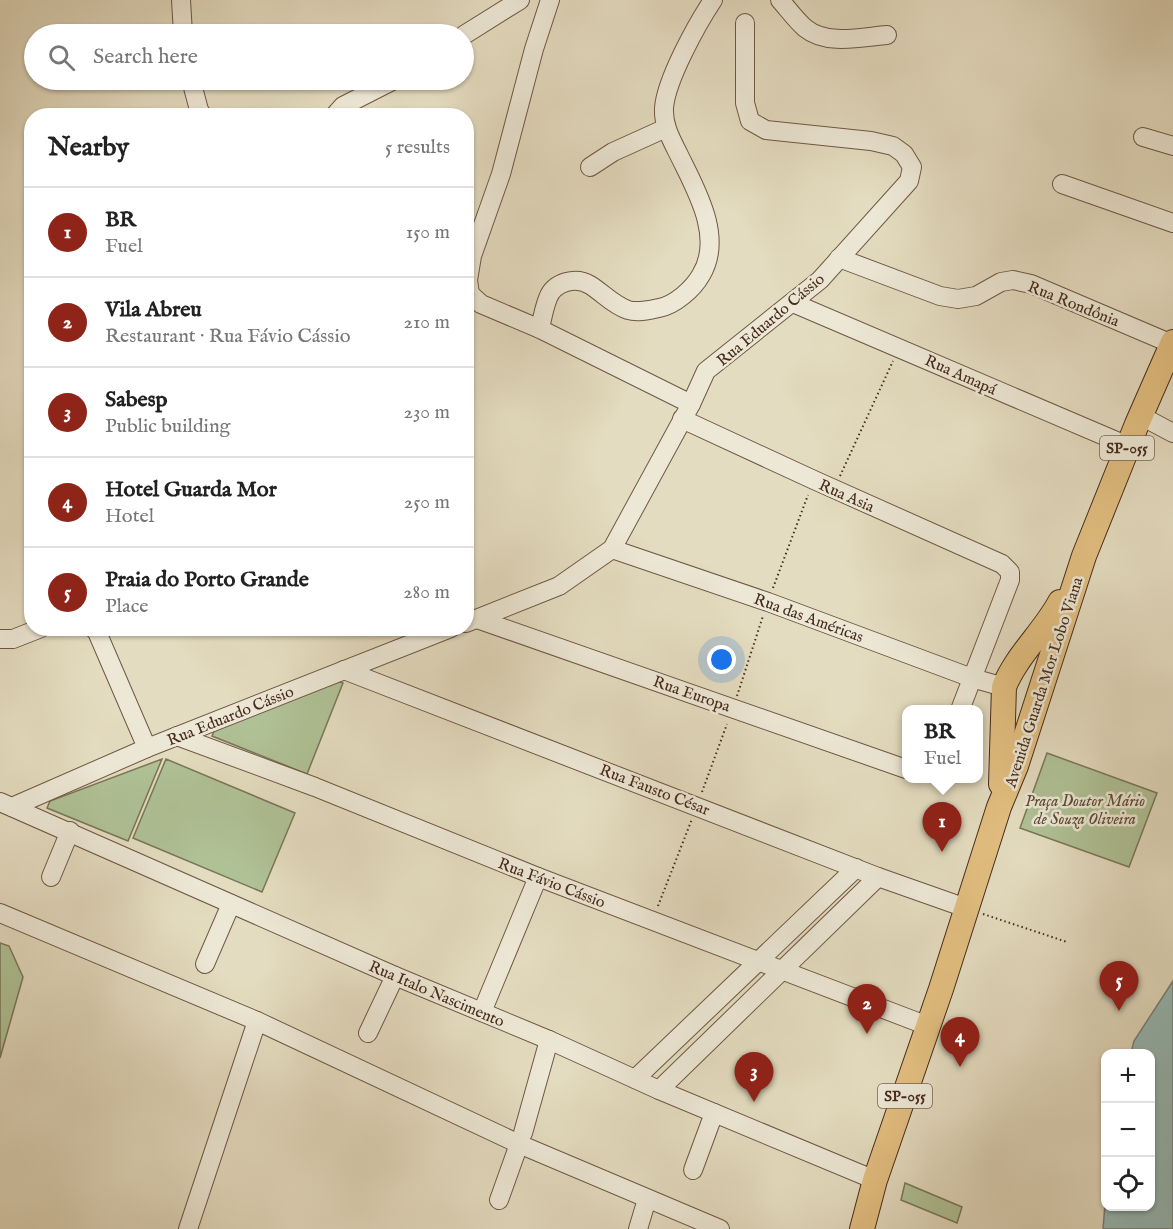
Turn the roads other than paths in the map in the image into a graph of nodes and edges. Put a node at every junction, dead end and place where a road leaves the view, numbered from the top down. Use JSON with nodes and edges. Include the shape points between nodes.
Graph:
{"nodes":[{"id":1,"x":181,"y":0,"type":"edge"},
{"id":2,"x":520,"y":0,"type":"edge"},
{"id":3,"x":550,"y":0,"type":"edge"},
{"id":4,"x":713,"y":0,"type":"edge"},
{"id":5,"x":780,"y":0,"type":"edge"},
{"id":6,"x":745,"y":23,"type":"dead end"},
{"id":7,"x":182,"y":24,"type":"edge"},
{"id":8,"x":474,"y":29,"type":"edge"},
{"id":9,"x":887,"y":35,"type":"dead end"},
{"id":10,"x":194,"y":90,"type":"edge"},
{"id":11,"x":374,"y":90,"type":"edge"},
{"id":12,"x":198,"y":108,"type":"edge"},
{"id":13,"x":341,"y":108,"type":"edge"},
{"id":14,"x":666,"y":128,"type":"junction"},
{"id":15,"x":1143,"y":137,"type":"dead end"},
{"id":16,"x":1173,"y":146,"type":"edge"},
{"id":17,"x":590,"y":167,"type":"dead end"},
{"id":18,"x":1062,"y":184,"type":"dead end"},
{"id":19,"x":1173,"y":223,"type":"edge"},
{"id":20,"x":474,"y":250,"type":"edge"},
{"id":21,"x":839,"y":258,"type":"junction"},
{"id":22,"x":474,"y":298,"type":"edge"},
{"id":23,"x":793,"y":303,"type":"junction"},
{"id":24,"x":540,"y":329,"type":"junction"},
{"id":25,"x":1173,"y":343,"type":"edge"},
{"id":26,"x":686,"y":412,"type":"junction"},
{"id":27,"x":1141,"y":416,"type":"junction"},
{"id":28,"x":1173,"y":433,"type":"edge"},
{"id":29,"x":1128,"y":446,"type":"junction"},
{"id":30,"x":612,"y":549,"type":"junction"},
{"id":31,"x":1084,"y":556,"type":"junction"},
{"id":32,"x":474,"y":620,"type":"edge"},
{"id":33,"x":474,"y":622,"type":"edge"},
{"id":34,"x":24,"y":635,"type":"edge"},
{"id":35,"x":99,"y":636,"type":"edge"},
{"id":36,"x":431,"y":636,"type":"edge"},
{"id":37,"x":0,"y":639,"type":"edge"},
{"id":38,"x":344,"y":670,"type":"junction"},
{"id":39,"x":972,"y":678,"type":"junction"},
{"id":40,"x":1006,"y":687,"type":"junction"},
{"id":41,"x":1038,"y":696,"type":"junction"},
{"id":42,"x":962,"y":705,"type":"edge"},
{"id":43,"x":177,"y":736,"type":"junction"},
{"id":44,"x":147,"y":748,"type":"junction"},
{"id":45,"x":902,"y":768,"type":"edge"},
{"id":46,"x":6,"y":804,"type":"edge"},
{"id":47,"x":999,"y":807,"type":"junction"},
{"id":48,"x":70,"y":831,"type":"junction"},
{"id":49,"x":856,"y":868,"type":"junction"},
{"id":50,"x":538,"y":877,"type":"junction"},
{"id":51,"x":879,"y":877,"type":"junction"},
{"id":52,"x":51,"y":878,"type":"dead end"},
{"id":53,"x":231,"y":904,"type":"junction"},
{"id":54,"x":966,"y":908,"type":"junction"},
{"id":55,"x":0,"y":913,"type":"edge"},
{"id":56,"x":760,"y":962,"type":"junction"},
{"id":57,"x":205,"y":964,"type":"dead end"},
{"id":58,"x":782,"y":970,"type":"junction"},
{"id":59,"x":395,"y":976,"type":"junction"},
{"id":60,"x":482,"y":1012,"type":"junction"},
{"id":61,"x":257,"y":1021,"type":"junction"},
{"id":62,"x":928,"y":1026,"type":"junction"},
{"id":63,"x":368,"y":1033,"type":"dead end"},
{"id":64,"x":549,"y":1040,"type":"junction"},
{"id":65,"x":635,"y":1079,"type":"junction"},
{"id":66,"x":658,"y":1090,"type":"junction"},
{"id":67,"x":714,"y":1113,"type":"junction"},
{"id":68,"x":521,"y":1138,"type":"junction"},
{"id":69,"x":693,"y":1170,"type":"dead end"},
{"id":70,"x":875,"y":1180,"type":"junction"},
{"id":71,"x":647,"y":1199,"type":"junction"},
{"id":72,"x":499,"y":1200,"type":"dead end"},
{"id":73,"x":188,"y":1229,"type":"edge"},
{"id":74,"x":638,"y":1229,"type":"edge"},
{"id":75,"x":720,"y":1229,"type":"edge"},
{"id":76,"x":862,"y":1229,"type":"edge"}],
"edges":[{"from":1,"to":7,"type":"street"},
{"from":2,"to":8,"type":"street"},
{"from":3,"to":20,"type":"street","name":"Rua Asia","via":[[501,174]]},
{"from":4,"to":14,"type":"street","via":[[668,90],[664,108]]},
{"from":5,"to":9,"type":"street","via":[[804,28],[815,34],[840,39]]},
{"from":6,"to":21,"type":"street","name":"Rua Eduardo Cássio","via":[[746,103],[750,121],[766,130],[893,146],[912,167],[909,181]]},
{"from":10,"to":12,"type":"street"},
{"from":11,"to":13,"type":"street"},
{"from":14,"to":17,"type":"street"},
{"from":14,"to":24,"type":"street","via":[[704,211],[711,237],[701,275],[668,306],[643,312],[628,310],[604,298],[590,285],[570,280],[549,296]]},
{"from":15,"to":16,"type":"street"},
{"from":18,"to":19,"type":"street"},
{"from":21,"to":23,"type":"street","name":"Rua Eduardo Cássio"},
{"from":21,"to":25,"type":"street","name":"Rua Rondônia","via":[[940,296],[958,299],[976,296],[1001,282],[1031,284]]},
{"from":22,"to":24,"type":"street","name":"Rua Asia"},
{"from":23,"to":26,"type":"street","name":"Rua Eduardo Cássio","via":[[706,371]]},
{"from":23,"to":29,"type":"street","name":"Rua Amapá"},
{"from":24,"to":26,"type":"street","name":"Rua Asia"},
{"from":25,"to":27,"type":"main road","name":"Avenida Guarda Mor Lobo Viana","number":"SP-055"},
{"from":26,"to":30,"type":"street","name":"Rua Eduardo Cássio"},
{"from":26,"to":39,"type":"street","name":"Rua Asia","via":[[834,489],[1002,564],[1010,572],[1010,580]]},
{"from":27,"to":28,"type":"street"},
{"from":27,"to":29,"type":"main road","name":"Avenida Guarda Mor Lobo Viana","number":"SP-055"},
{"from":29,"to":31,"type":"main road","name":"Avenida Guarda Mor Lobo Viana","number":"SP-055"},
{"from":30,"to":32,"type":"street","name":"Rua Eduardo Cássio","via":[[559,586]]},
{"from":30,"to":39,"type":"street","name":"Rua das Américas"},
{"from":31,"to":40,"type":"main road","name":"Avenida Guarda Mor Lobo Viana","number":"SP-055","via":[[1050,621]]},
{"from":31,"to":41,"type":"main road","name":"Avenida Guarda Mor Lobo Viana","number":"SP-055"},
{"from":33,"to":45,"type":"street","name":"Rua Europa"},
{"from":34,"to":37,"type":"street"},
{"from":35,"to":44,"type":"street"},
{"from":36,"to":38,"type":"street","name":"Rua Eduardo Cássio"},
{"from":38,"to":43,"type":"street","name":"Rua Eduardo Cássio"},
{"from":38,"to":49,"type":"street","name":"Rua Fausto César"},
{"from":39,"to":40,"type":"street","name":"Rua das Américas"},
{"from":39,"to":42,"type":"street"},
{"from":40,"to":41,"type":"main road","via":[[1027,676]]},
{"from":40,"to":47,"type":"main road","name":"Avenida Guarda Mor Lobo Viana","number":"SP-055"},
{"from":41,"to":47,"type":"main road","name":"Avenida Guarda Mor Lobo Viana","number":"SP-055"},
{"from":43,"to":44,"type":"street","name":"Rua Eduardo Cássio"},
{"from":43,"to":50,"type":"street","name":"Rua Fávio Cássio"},
{"from":44,"to":46,"type":"street","name":"Rua Eduardo Cássio"},
{"from":46,"to":48,"type":"street","name":"Rua Italo Nascimento"},
{"from":47,"to":54,"type":"main road","name":"Avenida Guarda Mor Lobo Viana","number":"SP-055"},
{"from":48,"to":52,"type":"street"},
{"from":48,"to":53,"type":"street","name":"Rua Italo Nascimento"},
{"from":49,"to":51,"type":"street","name":"Rua Fausto César"},
{"from":49,"to":56,"type":"street"},
{"from":50,"to":56,"type":"street","name":"Rua Fávio Cássio"},
{"from":50,"to":60,"type":"street"},
{"from":51,"to":54,"type":"street","name":"Rua Fausto César"},
{"from":51,"to":58,"type":"street"},
{"from":53,"to":57,"type":"street"},
{"from":53,"to":59,"type":"street","name":"Rua Italo Nascimento"},
{"from":54,"to":62,"type":"main road","name":"Avenida Guarda Mor Lobo Viana","number":"SP-055"},
{"from":55,"to":61,"type":"street"},
{"from":56,"to":58,"type":"street","name":"Rua Fávio Cássio"},
{"from":56,"to":65,"type":"street"},
{"from":58,"to":62,"type":"street","name":"Rua Fávio Cássio"},
{"from":58,"to":66,"type":"street"},
{"from":59,"to":60,"type":"street","name":"Rua Italo Nascimento"},
{"from":59,"to":63,"type":"street"},
{"from":60,"to":64,"type":"street","name":"Rua Italo Nascimento"},
{"from":61,"to":68,"type":"street"},
{"from":61,"to":73,"type":"street"},
{"from":62,"to":70,"type":"main road","name":"Avenida Guarda Mor Lobo Viana","number":"SP-055"},
{"from":64,"to":65,"type":"street","name":"Rua Italo Nascimento"},
{"from":64,"to":68,"type":"street"},
{"from":65,"to":66,"type":"street","name":"Rua Italo Nascimento"},
{"from":66,"to":67,"type":"street","name":"Rua Italo Nascimento"},
{"from":67,"to":69,"type":"street"},
{"from":67,"to":70,"type":"street","name":"Rua Italo Nascimento"},
{"from":68,"to":71,"type":"street"},
{"from":68,"to":72,"type":"street"},
{"from":70,"to":76,"type":"main road","name":"Avenida Guarda Mor Lobo Viana","number":"SP-055"},
{"from":71,"to":74,"type":"street"},
{"from":71,"to":75,"type":"street"}]}
